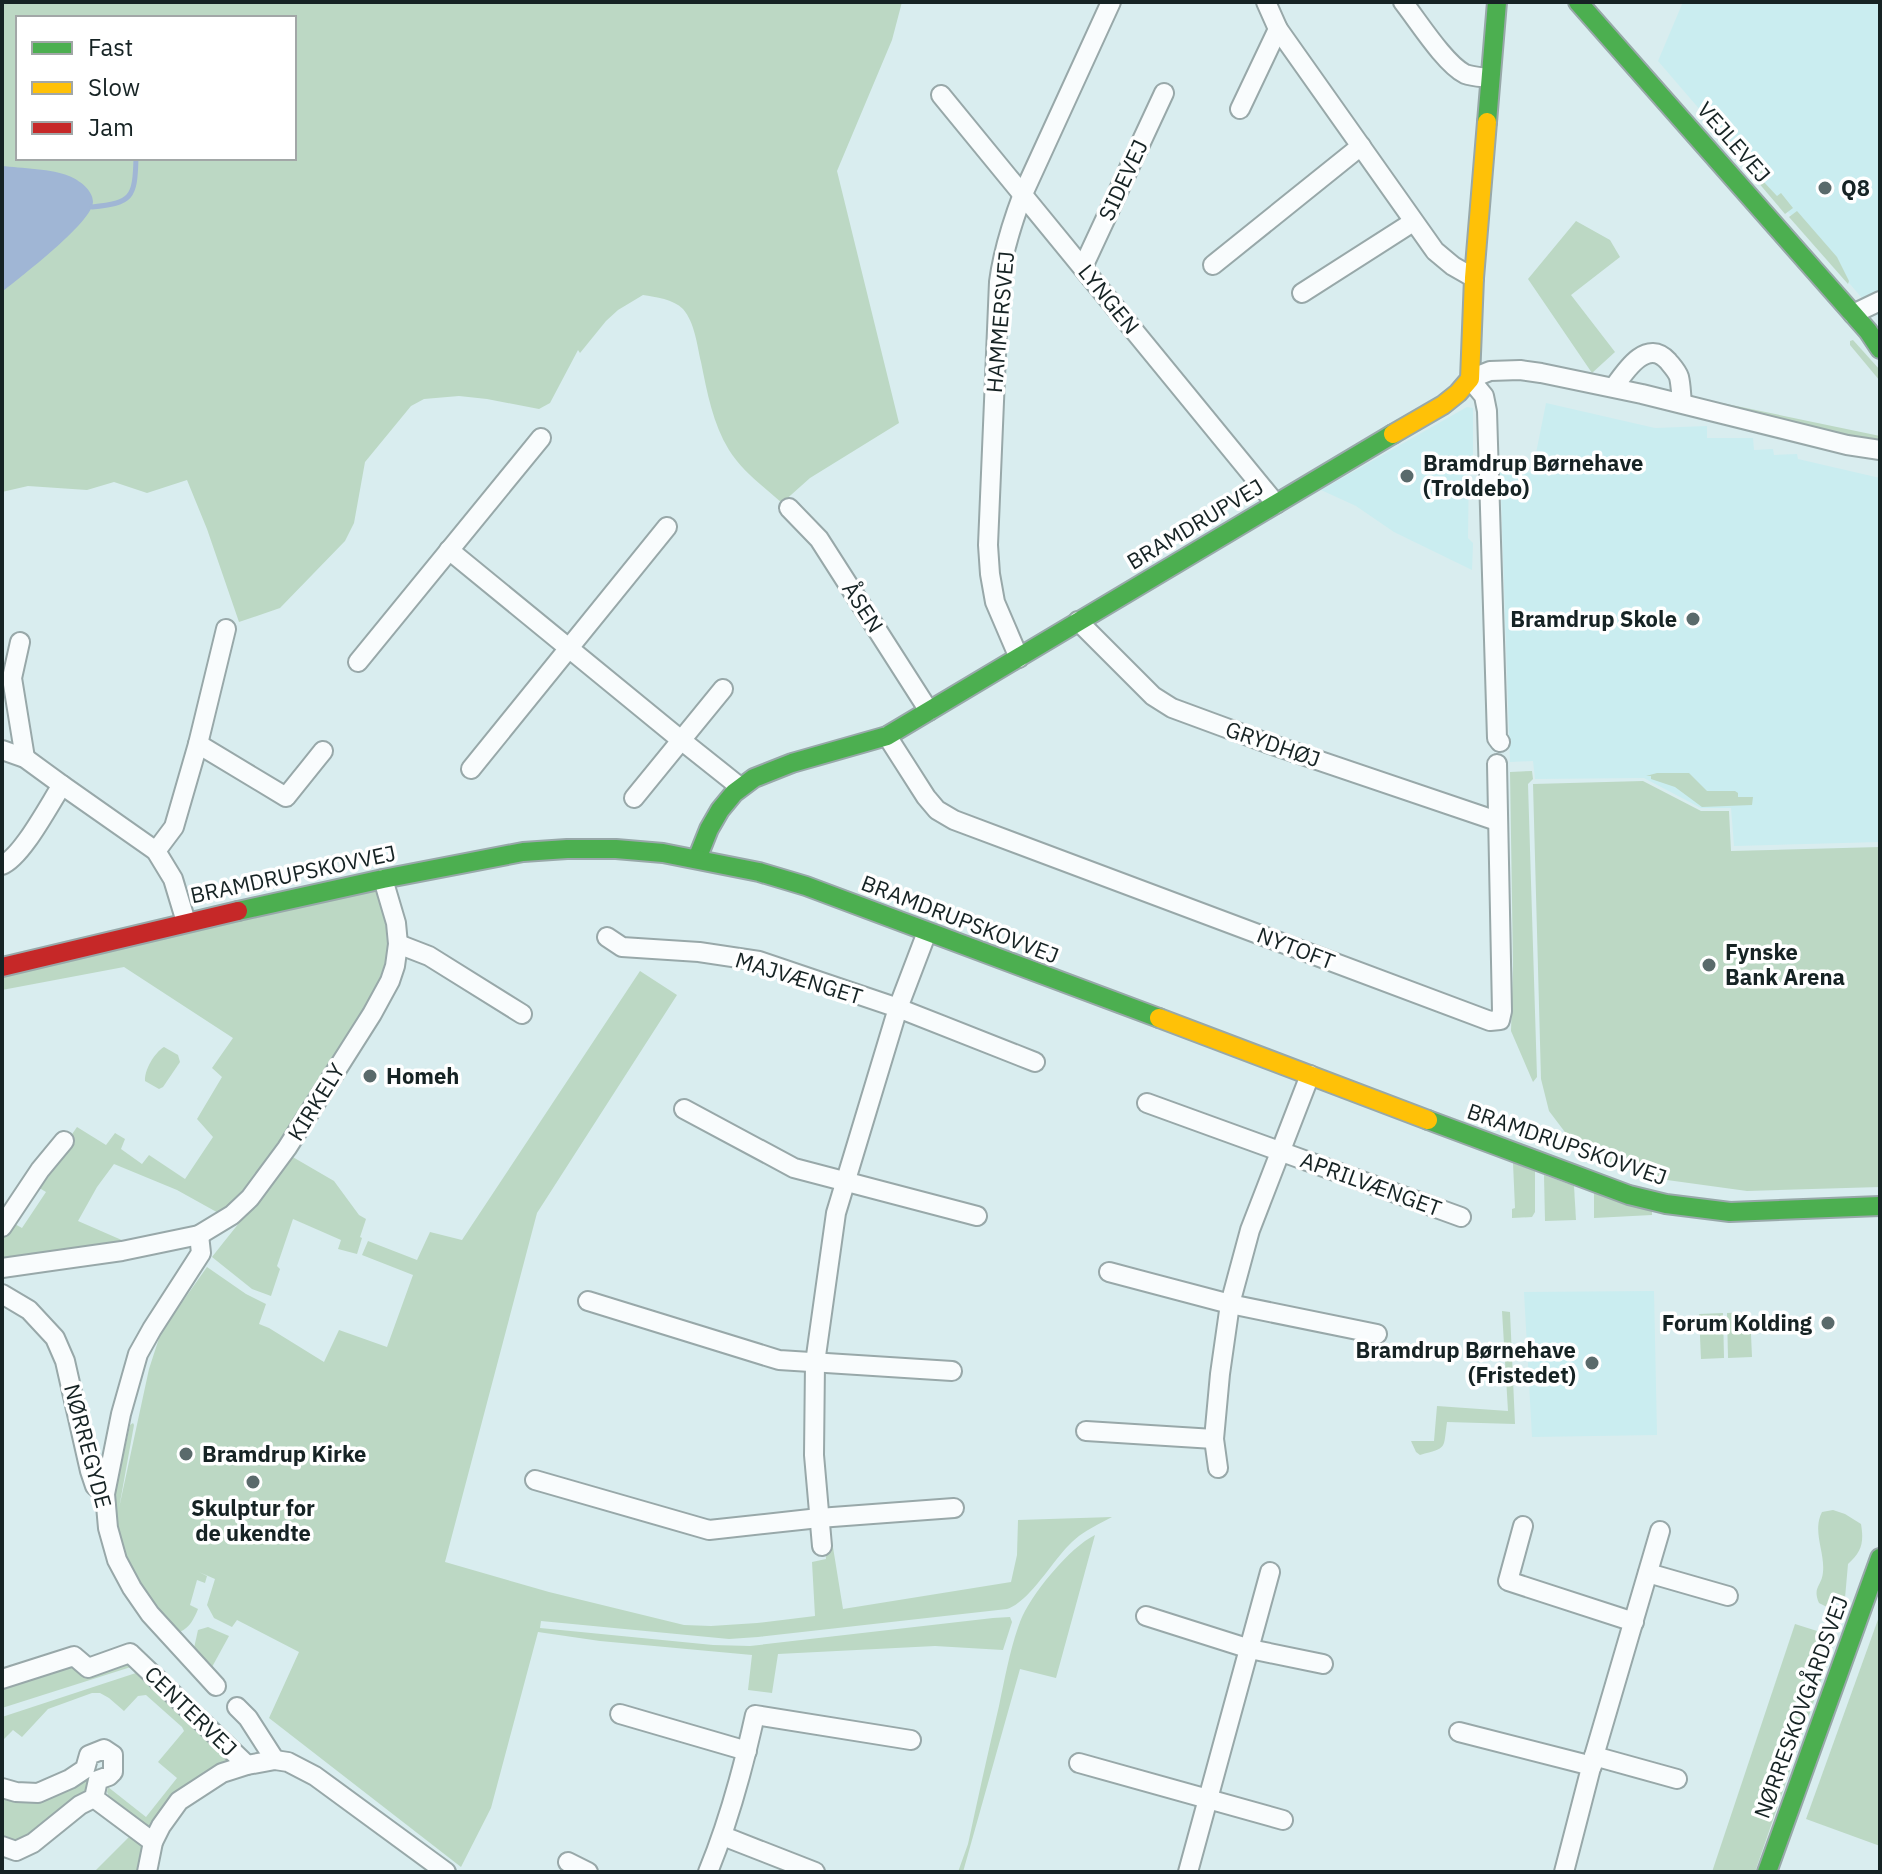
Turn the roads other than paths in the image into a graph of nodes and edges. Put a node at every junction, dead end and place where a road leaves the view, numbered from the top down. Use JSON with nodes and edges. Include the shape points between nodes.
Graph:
{"nodes":[{"id":1,"x":1111,"y":2,"type":"edge"},
{"id":2,"x":1266,"y":2,"type":"edge"},
{"id":3,"x":1403,"y":2,"type":"edge"},
{"id":4,"x":1497,"y":2,"type":"edge"},
{"id":5,"x":1578,"y":2,"type":"edge"},
{"id":6,"x":1278,"y":29,"type":"junction"},
{"id":7,"x":1490,"y":78,"type":"junction"},
{"id":8,"x":1164,"y":93,"type":"dead end"},
{"id":9,"x":941,"y":95,"type":"dead end"},
{"id":10,"x":1240,"y":109,"type":"dead end"},
{"id":11,"x":1361,"y":146,"type":"junction"},
{"id":12,"x":1023,"y":194,"type":"junction"},
{"id":13,"x":1413,"y":222,"type":"junction"},
{"id":14,"x":1213,"y":265,"type":"dead end"},
{"id":15,"x":1083,"y":267,"type":"junction"},
{"id":16,"x":1474,"y":278,"type":"junction"},
{"id":17,"x":1302,"y":293,"type":"dead end"},
{"id":18,"x":1880,"y":301,"type":"edge"},
{"id":19,"x":1853,"y":314,"type":"junction"},
{"id":20,"x":1874,"y":335,"type":"edge"},
{"id":21,"x":1880,"y":349,"type":"edge"},
{"id":22,"x":1470,"y":379,"type":"junction"},
{"id":23,"x":1614,"y":387,"type":"junction"},
{"id":24,"x":1682,"y":403,"type":"junction"},
{"id":25,"x":541,"y":438,"type":"dead end"},
{"id":26,"x":1880,"y":450,"type":"edge"},
{"id":27,"x":1276,"y":504,"type":"junction"},
{"id":28,"x":789,"y":508,"type":"dead end"},
{"id":29,"x":667,"y":527,"type":"dead end"},
{"id":30,"x":449,"y":550,"type":"junction"},
{"id":31,"x":1078,"y":621,"type":"junction"},
{"id":32,"x":226,"y":629,"type":"dead end"},
{"id":33,"x":20,"y":642,"type":"dead end"},
{"id":34,"x":570,"y":648,"type":"junction"},
{"id":35,"x":1019,"y":658,"type":"junction"},
{"id":36,"x":358,"y":662,"type":"dead end"},
{"id":37,"x":723,"y":689,"type":"dead end"},
{"id":38,"x":929,"y":711,"type":"junction"},
{"id":39,"x":887,"y":736,"type":"junction"},
{"id":40,"x":681,"y":740,"type":"junction"},
{"id":41,"x":1500,"y":742,"type":"dead end"},
{"id":42,"x":198,"y":744,"type":"junction"},
{"id":43,"x":2,"y":750,"type":"edge"},
{"id":44,"x":323,"y":751,"type":"dead end"},
{"id":45,"x":25,"y":758,"type":"junction"},
{"id":46,"x":1497,"y":764,"type":"dead end"},
{"id":47,"x":471,"y":769,"type":"dead end"},
{"id":48,"x":62,"y":785,"type":"junction"},
{"id":49,"x":740,"y":787,"type":"junction"},
{"id":50,"x":634,"y":798,"type":"dead end"},
{"id":51,"x":1497,"y":821,"type":"junction"},
{"id":52,"x":156,"y":851,"type":"junction"},
{"id":53,"x":697,"y":859,"type":"junction"},
{"id":54,"x":2,"y":865,"type":"edge"},
{"id":55,"x":383,"y":879,"type":"junction"},
{"id":56,"x":186,"y":922,"type":"junction"},
{"id":57,"x":927,"y":932,"type":"junction"},
{"id":58,"x":607,"y":937,"type":"dead end"},
{"id":59,"x":398,"y":944,"type":"junction"},
{"id":60,"x":2,"y":967,"type":"edge"},
{"id":61,"x":898,"y":1008,"type":"junction"},
{"id":62,"x":522,"y":1014,"type":"dead end"},
{"id":63,"x":1035,"y":1062,"type":"dead end"},
{"id":64,"x":1310,"y":1075,"type":"junction"},
{"id":65,"x":1147,"y":1103,"type":"dead end"},
{"id":66,"x":684,"y":1109,"type":"dead end"},
{"id":67,"x":64,"y":1141,"type":"dead end"},
{"id":68,"x":1282,"y":1151,"type":"junction"},
{"id":69,"x":845,"y":1181,"type":"junction"},
{"id":70,"x":1880,"y":1206,"type":"edge"},
{"id":71,"x":977,"y":1216,"type":"dead end"},
{"id":72,"x":1461,"y":1217,"type":"dead end"},
{"id":73,"x":2,"y":1227,"type":"edge"},
{"id":74,"x":199,"y":1235,"type":"junction"},
{"id":75,"x":2,"y":1268,"type":"edge"},
{"id":76,"x":1109,"y":1272,"type":"dead end"},
{"id":77,"x":2,"y":1294,"type":"edge"},
{"id":78,"x":588,"y":1301,"type":"dead end"},
{"id":79,"x":1230,"y":1304,"type":"junction"},
{"id":80,"x":1377,"y":1334,"type":"dead end"},
{"id":81,"x":815,"y":1363,"type":"junction"},
{"id":82,"x":952,"y":1371,"type":"dead end"},
{"id":83,"x":1086,"y":1431,"type":"dead end"},
{"id":84,"x":1214,"y":1439,"type":"junction"},
{"id":85,"x":1218,"y":1468,"type":"dead end"},
{"id":86,"x":535,"y":1480,"type":"dead end"},
{"id":87,"x":105,"y":1494,"type":"junction"},
{"id":88,"x":954,"y":1508,"type":"dead end"},
{"id":89,"x":819,"y":1518,"type":"junction"},
{"id":90,"x":1523,"y":1526,"type":"dead end"},
{"id":91,"x":1660,"y":1531,"type":"dead end"},
{"id":92,"x":822,"y":1546,"type":"dead end"},
{"id":93,"x":1880,"y":1558,"type":"edge"},
{"id":94,"x":1270,"y":1572,"type":"dead end"},
{"id":95,"x":1648,"y":1573,"type":"junction"},
{"id":96,"x":1728,"y":1596,"type":"dead end"},
{"id":97,"x":1146,"y":1616,"type":"dead end"},
{"id":98,"x":1634,"y":1622,"type":"junction"},
{"id":99,"x":1250,"y":1649,"type":"junction"},
{"id":100,"x":1323,"y":1664,"type":"dead end"},
{"id":101,"x":2,"y":1679,"type":"edge"},
{"id":102,"x":216,"y":1686,"type":"dead end"},
{"id":103,"x":237,"y":1707,"type":"dead end"},
{"id":104,"x":620,"y":1714,"type":"dead end"},
{"id":105,"x":1459,"y":1732,"type":"dead end"},
{"id":106,"x":911,"y":1740,"type":"dead end"},
{"id":107,"x":747,"y":1751,"type":"junction"},
{"id":108,"x":275,"y":1760,"type":"junction"},
{"id":109,"x":1593,"y":1761,"type":"junction"},
{"id":110,"x":1079,"y":1763,"type":"dead end"},
{"id":111,"x":247,"y":1765,"type":"junction"},
{"id":112,"x":1677,"y":1779,"type":"dead end"},
{"id":113,"x":93,"y":1782,"type":"junction"},
{"id":114,"x":2,"y":1788,"type":"edge"},
{"id":115,"x":1209,"y":1800,"type":"junction"},
{"id":116,"x":1283,"y":1820,"type":"dead end"},
{"id":117,"x":723,"y":1836,"type":"junction"},
{"id":118,"x":153,"y":1842,"type":"junction"},
{"id":119,"x":2,"y":1846,"type":"edge"},
{"id":120,"x":568,"y":1862,"type":"dead end"},
{"id":121,"x":147,"y":1872,"type":"edge"},
{"id":122,"x":446,"y":1872,"type":"edge"},
{"id":123,"x":588,"y":1872,"type":"edge"},
{"id":124,"x":708,"y":1872,"type":"edge"},
{"id":125,"x":815,"y":1872,"type":"edge"},
{"id":126,"x":1188,"y":1872,"type":"edge"},
{"id":127,"x":1564,"y":1872,"type":"edge"},
{"id":128,"x":1767,"y":1872,"type":"edge"}],
"edges":[{"from":1,"to":12,"type":"street","name":"HAMMERSVEJ"},
{"from":2,"to":6,"type":"street"},
{"from":3,"to":7,"type":"street","via":[[1449,61],[1463,73]]},
{"from":4,"to":7,"type":"street"},
{"from":5,"to":19,"type":"street","name":"VEJLEVEJ"},
{"from":6,"to":10,"type":"street"},
{"from":6,"to":11,"type":"street"},
{"from":7,"to":16,"type":"street"},
{"from":8,"to":15,"type":"street","name":"SIDEVEJ"},
{"from":9,"to":12,"type":"street","name":"LYNGEN"},
{"from":11,"to":13,"type":"street"},
{"from":11,"to":14,"type":"street"},
{"from":12,"to":15,"type":"street","name":"LYNGEN"},
{"from":12,"to":35,"type":"street","name":"HAMMERSVEJ","via":[[999,282],[988,545],[995,602]]},
{"from":13,"to":16,"type":"street","via":[[1435,251]]},
{"from":13,"to":17,"type":"street"},
{"from":15,"to":27,"type":"street","name":"LYNGEN"},
{"from":16,"to":22,"type":"street"},
{"from":18,"to":19,"type":"street"},
{"from":19,"to":20,"type":"street","name":"VEJLEVEJ"},
{"from":20,"to":21,"type":"street","name":"VEJLEVEJ"},
{"from":22,"to":23,"type":"street","via":[[1490,371],[1520,370]]},
{"from":22,"to":27,"type":"street","name":"BRAMDRUPVEJ","via":[[1443,405]]},
{"from":22,"to":41,"type":"street","via":[[1484,396],[1487,411]]},
{"from":23,"to":24,"type":"street"},
{"from":23,"to":24,"type":"street","via":[[1644,354],[1655,352],[1679,374]]},
{"from":24,"to":26,"type":"street"},
{"from":25,"to":30,"type":"street"},
{"from":27,"to":31,"type":"street","name":"BRAMDRUPVEJ"},
{"from":28,"to":38,"type":"street","name":"ÅSEN","via":[[819,539]]},
{"from":29,"to":34,"type":"street"},
{"from":30,"to":34,"type":"street"},
{"from":30,"to":36,"type":"street"},
{"from":31,"to":35,"type":"street","name":"BRAMDRUPVEJ"},
{"from":31,"to":51,"type":"street","name":"GRYDHØJ","via":[[1153,696],[1172,708]]},
{"from":32,"to":42,"type":"street"},
{"from":33,"to":45,"type":"street","via":[[12,678]]},
{"from":34,"to":40,"type":"street"},
{"from":34,"to":47,"type":"street"},
{"from":35,"to":38,"type":"street","name":"BRAMDRUPVEJ"},
{"from":37,"to":40,"type":"street"},
{"from":38,"to":39,"type":"street","name":"BRAMDRUPVEJ"},
{"from":39,"to":49,"type":"street","name":"BRAMDRUPVEJ","via":[[775,767]]},
{"from":39,"to":51,"type":"street","name":"NYTOFT","via":[[926,797],[954,820],[1490,1021],[1500,1020],[1502,1011]]},
{"from":40,"to":49,"type":"street"},
{"from":40,"to":50,"type":"street"},
{"from":42,"to":44,"type":"street","via":[[286,797]]},
{"from":42,"to":52,"type":"street","via":[[174,827]]},
{"from":43,"to":45,"type":"street"},
{"from":45,"to":48,"type":"street"},
{"from":46,"to":51,"type":"street","name":"NYTOFT"},
{"from":48,"to":52,"type":"street"},
{"from":48,"to":54,"type":"street","via":[[17,854]]},
{"from":49,"to":53,"type":"street","name":"BRAMDRUPVEJ","via":[[709,828]]},
{"from":52,"to":56,"type":"street","via":[[173,879]]},
{"from":53,"to":55,"type":"street","name":"BRAMDRUPSKOVVEJ","via":[[616,849],[543,850]]},
{"from":53,"to":57,"type":"street","name":"BRAMDRUPSKOVVEJ","via":[[806,886]]},
{"from":55,"to":56,"type":"street","name":"BRAMDRUPSKOVVEJ"},
{"from":55,"to":59,"type":"street","name":"KIRKELY"},
{"from":56,"to":60,"type":"street","name":"BRAMDRUPSKOVVEJ"},
{"from":57,"to":61,"type":"street"},
{"from":57,"to":64,"type":"street","name":"BRAMDRUPSKOVVEJ"},
{"from":58,"to":61,"type":"street","name":"MAJVÆNGET","via":[[622,947],[759,961]]},
{"from":59,"to":62,"type":"street","via":[[429,956]]},
{"from":59,"to":74,"type":"street","name":"KIRKELY","via":[[395,966],[378,1003],[287,1148],[250,1198]]},
{"from":61,"to":63,"type":"street","name":"MAJVÆNGET"},
{"from":61,"to":69,"type":"street"},
{"from":64,"to":68,"type":"street","name":"APRILVÆNGET"},
{"from":64,"to":70,"type":"street","name":"BRAMDRUPSKOVVEJ","via":[[1662,1204],[1730,1212]]},
{"from":65,"to":68,"type":"street","name":"APRILVÆNGET"},
{"from":66,"to":69,"type":"street","via":[[794,1168]]},
{"from":67,"to":73,"type":"street"},
{"from":68,"to":72,"type":"street","name":"APRILVÆNGET"},
{"from":68,"to":79,"type":"street","name":"APRILVÆNGET","via":[[1250,1230]]},
{"from":69,"to":71,"type":"street"},
{"from":69,"to":81,"type":"street"},
{"from":74,"to":75,"type":"street","name":"KIRKELY"},
{"from":74,"to":87,"type":"street","via":[[201,1253],[138,1354]]},
{"from":76,"to":79,"type":"street"},
{"from":77,"to":87,"type":"street","name":"NØRREGYDE","via":[[29,1310],[55,1338],[90,1471],[95,1486]]},
{"from":78,"to":81,"type":"street","via":[[779,1360]]},
{"from":79,"to":80,"type":"street"},
{"from":79,"to":84,"type":"street","name":"APRILVÆNGET"},
{"from":81,"to":82,"type":"street"},
{"from":81,"to":89,"type":"street"},
{"from":83,"to":84,"type":"street"},
{"from":84,"to":85,"type":"street","name":"APRILVÆNGET"},
{"from":86,"to":89,"type":"street","via":[[709,1530]]},
{"from":87,"to":102,"type":"street","name":"NØRREGYDE","via":[[117,1560],[132,1588]]},
{"from":88,"to":89,"type":"street"},
{"from":89,"to":92,"type":"street"},
{"from":90,"to":98,"type":"street","via":[[1508,1581]]},
{"from":91,"to":95,"type":"street"},
{"from":93,"to":128,"type":"street","name":"NØRRESKOVGÅRDSVEJ"},
{"from":94,"to":99,"type":"street"},
{"from":95,"to":96,"type":"street"},
{"from":95,"to":98,"type":"street"},
{"from":97,"to":99,"type":"street"},
{"from":98,"to":109,"type":"street"},
{"from":99,"to":100,"type":"street"},
{"from":99,"to":115,"type":"street"},
{"from":101,"to":111,"type":"street","name":"CENTERVEJ","via":[[74,1656],[88,1668],[130,1653]]},
{"from":103,"to":108,"type":"street"},
{"from":104,"to":107,"type":"street"},
{"from":105,"to":109,"type":"street"},
{"from":106,"to":107,"type":"street","via":[[755,1715]]},
{"from":107,"to":117,"type":"street"},
{"from":108,"to":111,"type":"street"},
{"from":108,"to":122,"type":"street","via":[[315,1776]]},
{"from":109,"to":112,"type":"street"},
{"from":109,"to":127,"type":"street"},
{"from":110,"to":115,"type":"street"},
{"from":111,"to":118,"type":"street","via":[[222,1773],[179,1801]]},
{"from":113,"to":114,"type":"street","via":[[70,1779],[38,1793]]},
{"from":113,"to":118,"type":"street"},
{"from":113,"to":119,"type":"street","via":[[80,1805],[33,1843],[16,1851]]},
{"from":115,"to":116,"type":"street"},
{"from":115,"to":126,"type":"street"},
{"from":117,"to":124,"type":"street"},
{"from":117,"to":125,"type":"street"},
{"from":118,"to":121,"type":"street"},
{"from":120,"to":123,"type":"street"}]}
